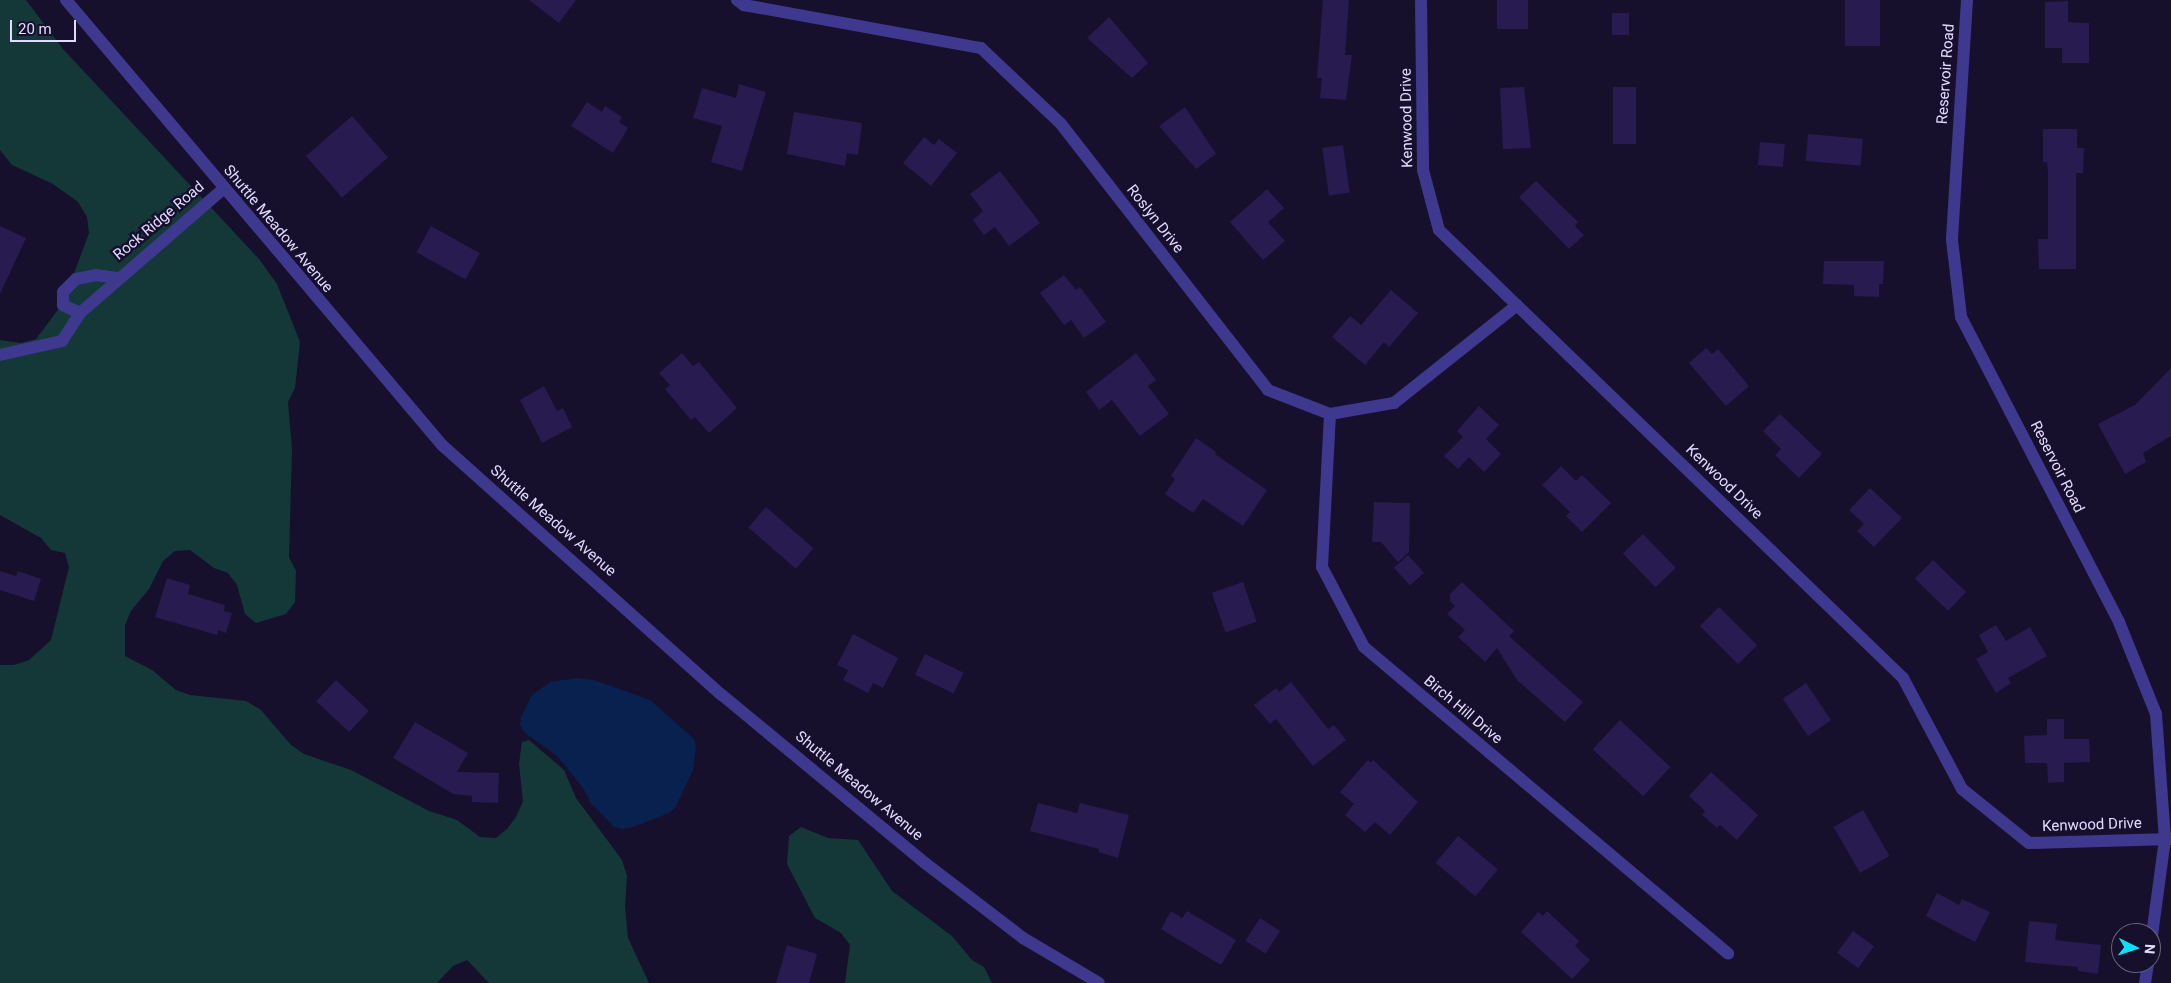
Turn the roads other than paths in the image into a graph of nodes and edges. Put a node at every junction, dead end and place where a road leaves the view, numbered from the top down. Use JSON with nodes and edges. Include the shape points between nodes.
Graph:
{"nodes":[{"id":1,"x":66,"y":0,"type":"edge"},
{"id":2,"x":737,"y":0,"type":"edge"},
{"id":3,"x":1421,"y":0,"type":"edge"},
{"id":4,"x":1967,"y":0,"type":"edge"},
{"id":5,"x":223,"y":189,"type":"junction"},
{"id":6,"x":117,"y":278,"type":"junction"},
{"id":7,"x":1517,"y":305,"type":"junction"},
{"id":8,"x":80,"y":313,"type":"junction"},
{"id":9,"x":0,"y":355,"type":"edge"},
{"id":10,"x":1330,"y":414,"type":"junction"},
{"id":11,"x":2168,"y":839,"type":"edge"},
{"id":12,"x":2154,"y":923,"type":"edge"},
{"id":13,"x":1728,"y":954,"type":"dead end"},
{"id":14,"x":1099,"y":983,"type":"edge"}],
"edges":[{"from":1,"to":5,"type":"street","name":"Shuttle Meadow Avenue"},
{"from":2,"to":10,"type":"street","name":"Roslyn Drive","via":[[744,6],[981,48],[1060,124],[1268,390]]},
{"from":3,"to":7,"type":"street","name":"Kenwood Drive","via":[[1423,170],[1438,230]]},
{"from":4,"to":11,"type":"street","name":"Reservoir Road","via":[[1952,240],[1961,317],[2119,622],[2156,714]]},
{"from":5,"to":6,"type":"street","name":"Rock Ridge Road"},
{"from":5,"to":14,"type":"street","name":"Shuttle Meadow Avenue","via":[[442,445],[722,695],[925,863],[1023,938]]},
{"from":6,"to":8,"type":"street","name":"Rock Ridge Road"},
{"from":6,"to":8,"type":"street","name":"Rock Ridge Road","via":[[96,275],[76,279],[63,292],[63,305]]},
{"from":7,"to":10,"type":"street","via":[[1394,403]]},
{"from":7,"to":11,"type":"street","name":"Kenwood Drive","via":[[1903,678],[1962,789],[2029,843]]},
{"from":8,"to":9,"type":"street","name":"Rock Ridge Road","via":[[62,341]]},
{"from":10,"to":13,"type":"street","name":"Birch Hill Drive","via":[[1322,567],[1364,647]]},
{"from":11,"to":12,"type":"street","name":"Reservoir Road"}]}
